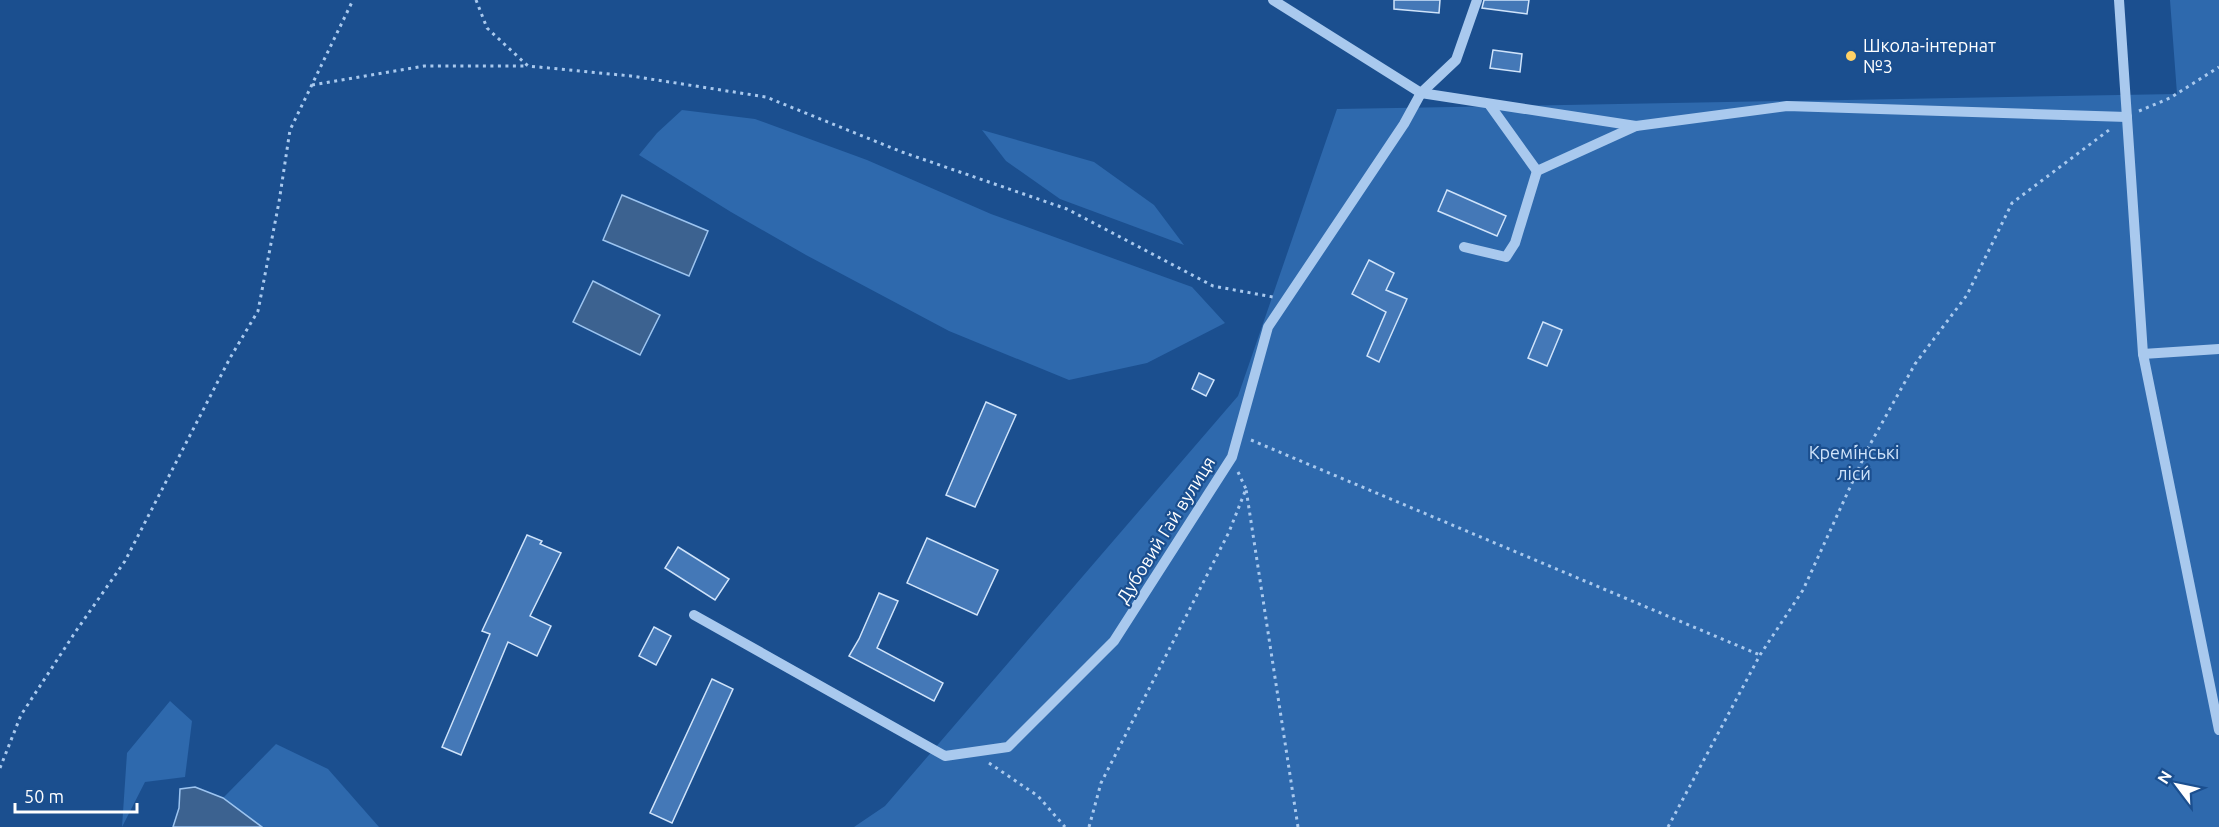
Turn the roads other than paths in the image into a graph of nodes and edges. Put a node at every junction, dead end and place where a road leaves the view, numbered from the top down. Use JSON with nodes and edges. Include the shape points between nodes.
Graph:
{"nodes":[{"id":1,"x":1273,"y":0,"type":"edge"},
{"id":2,"x":1477,"y":0,"type":"edge"},
{"id":3,"x":2119,"y":0,"type":"edge"},
{"id":4,"x":1421,"y":93,"type":"junction"},
{"id":5,"x":1489,"y":104,"type":"junction"},
{"id":6,"x":2127,"y":117,"type":"junction"},
{"id":7,"x":1636,"y":126,"type":"junction"},
{"id":8,"x":1537,"y":171,"type":"junction"},
{"id":9,"x":1464,"y":248,"type":"dead end"},
{"id":10,"x":2219,"y":349,"type":"edge"},
{"id":11,"x":2143,"y":354,"type":"junction"},
{"id":12,"x":694,"y":615,"type":"dead end"},
{"id":13,"x":2219,"y":730,"type":"edge"}],
"edges":[{"from":1,"to":4,"type":"street"},
{"from":2,"to":4,"type":"street","name":"Дубовий Гай вулиця","via":[[1456,60]]},
{"from":3,"to":6,"type":"street"},
{"from":4,"to":5,"type":"street"},
{"from":4,"to":12,"type":"street","name":"Дубовий Гай вулиця","via":[[1268,327],[1232,457],[1114,641],[1008,747],[945,756]]},
{"from":5,"to":7,"type":"street"},
{"from":5,"to":8,"type":"street"},
{"from":6,"to":7,"type":"street","via":[[1787,106]]},
{"from":6,"to":11,"type":"street"},
{"from":7,"to":8,"type":"street"},
{"from":8,"to":9,"type":"street","via":[[1515,243],[1506,257]]},
{"from":10,"to":11,"type":"street"},
{"from":11,"to":13,"type":"street"}]}
